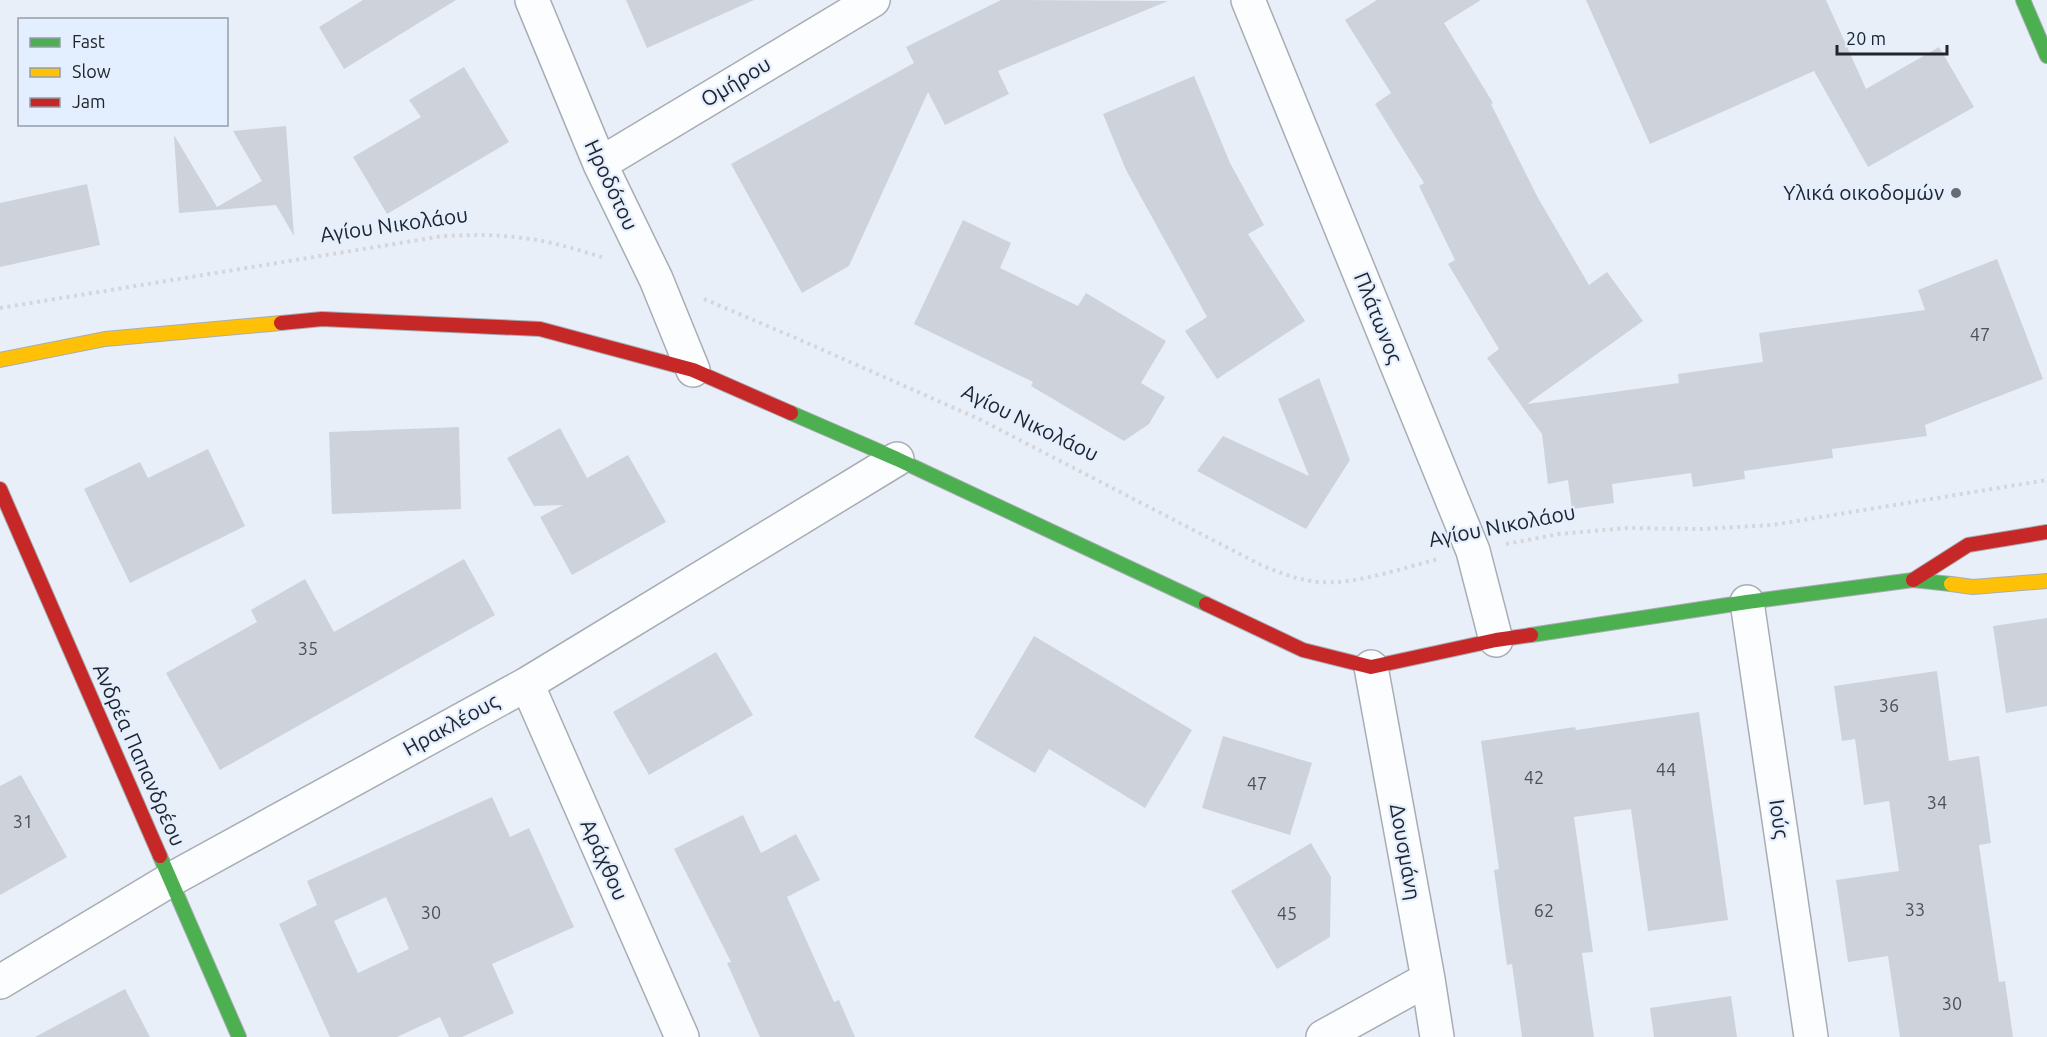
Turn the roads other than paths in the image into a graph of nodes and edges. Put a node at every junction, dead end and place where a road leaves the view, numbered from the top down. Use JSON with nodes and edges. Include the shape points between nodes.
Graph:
{"nodes":[{"id":1,"x":532,"y":0,"type":"edge"},
{"id":2,"x":873,"y":0,"type":"edge"},
{"id":3,"x":1248,"y":0,"type":"edge"},
{"id":4,"x":2023,"y":0,"type":"edge"},
{"id":5,"x":2047,"y":56,"type":"edge"},
{"id":6,"x":600,"y":164,"type":"junction"},
{"id":7,"x":0,"y":360,"type":"edge"},
{"id":8,"x":693,"y":370,"type":"junction"},
{"id":9,"x":897,"y":459,"type":"junction"},
{"id":10,"x":0,"y":489,"type":"edge"},
{"id":11,"x":2047,"y":532,"type":"edge"},
{"id":12,"x":1913,"y":580,"type":"junction"},
{"id":13,"x":2047,"y":581,"type":"edge"},
{"id":14,"x":1747,"y":602,"type":"junction"},
{"id":15,"x":1496,"y":640,"type":"junction"},
{"id":16,"x":1371,"y":667,"type":"junction"},
{"id":17,"x":527,"y":684,"type":"junction"},
{"id":18,"x":170,"y":880,"type":"junction"},
{"id":19,"x":1428,"y":979,"type":"junction"},
{"id":20,"x":0,"y":982,"type":"edge"},
{"id":21,"x":238,"y":1037,"type":"edge"},
{"id":22,"x":682,"y":1037,"type":"edge"},
{"id":23,"x":1323,"y":1037,"type":"edge"},
{"id":24,"x":1437,"y":1037,"type":"edge"},
{"id":25,"x":1811,"y":1037,"type":"edge"}],
"edges":[{"from":1,"to":6,"type":"street","name":"Ηροδότου"},
{"from":2,"to":6,"type":"street","name":"Ομήρου"},
{"from":3,"to":15,"type":"street","name":"Πλάτωνος","via":[[1473,551]]},
{"from":4,"to":5,"type":"street"},
{"from":6,"to":8,"type":"street","name":"Ηροδότου","via":[[656,279]]},
{"from":7,"to":8,"type":"street","via":[[105,339],[322,319],[540,329]]},
{"from":8,"to":9,"type":"street"},
{"from":9,"to":16,"type":"street","via":[[1303,650]]},
{"from":9,"to":17,"type":"street","name":"Ηρακλέους"},
{"from":10,"to":18,"type":"street","name":"Ανδρέα Παπανδρέου"},
{"from":11,"to":12,"type":"street","via":[[1968,545]]},
{"from":12,"to":13,"type":"street","via":[[1973,587]]},
{"from":12,"to":14,"type":"street"},
{"from":14,"to":15,"type":"street"},
{"from":14,"to":25,"type":"street","name":"Ιούς"},
{"from":15,"to":16,"type":"street"},
{"from":16,"to":19,"type":"street","name":"Δουσμάνη"},
{"from":17,"to":18,"type":"street","name":"Ηρακλέους"},
{"from":17,"to":22,"type":"street","name":"Αράχθου"},
{"from":18,"to":20,"type":"street","name":"Ηρακλέους"},
{"from":18,"to":21,"type":"street","name":"Ανδρέα Παπανδρέου"},
{"from":19,"to":23,"type":"street"},
{"from":19,"to":24,"type":"street","name":"Δουσμάνη"}]}
